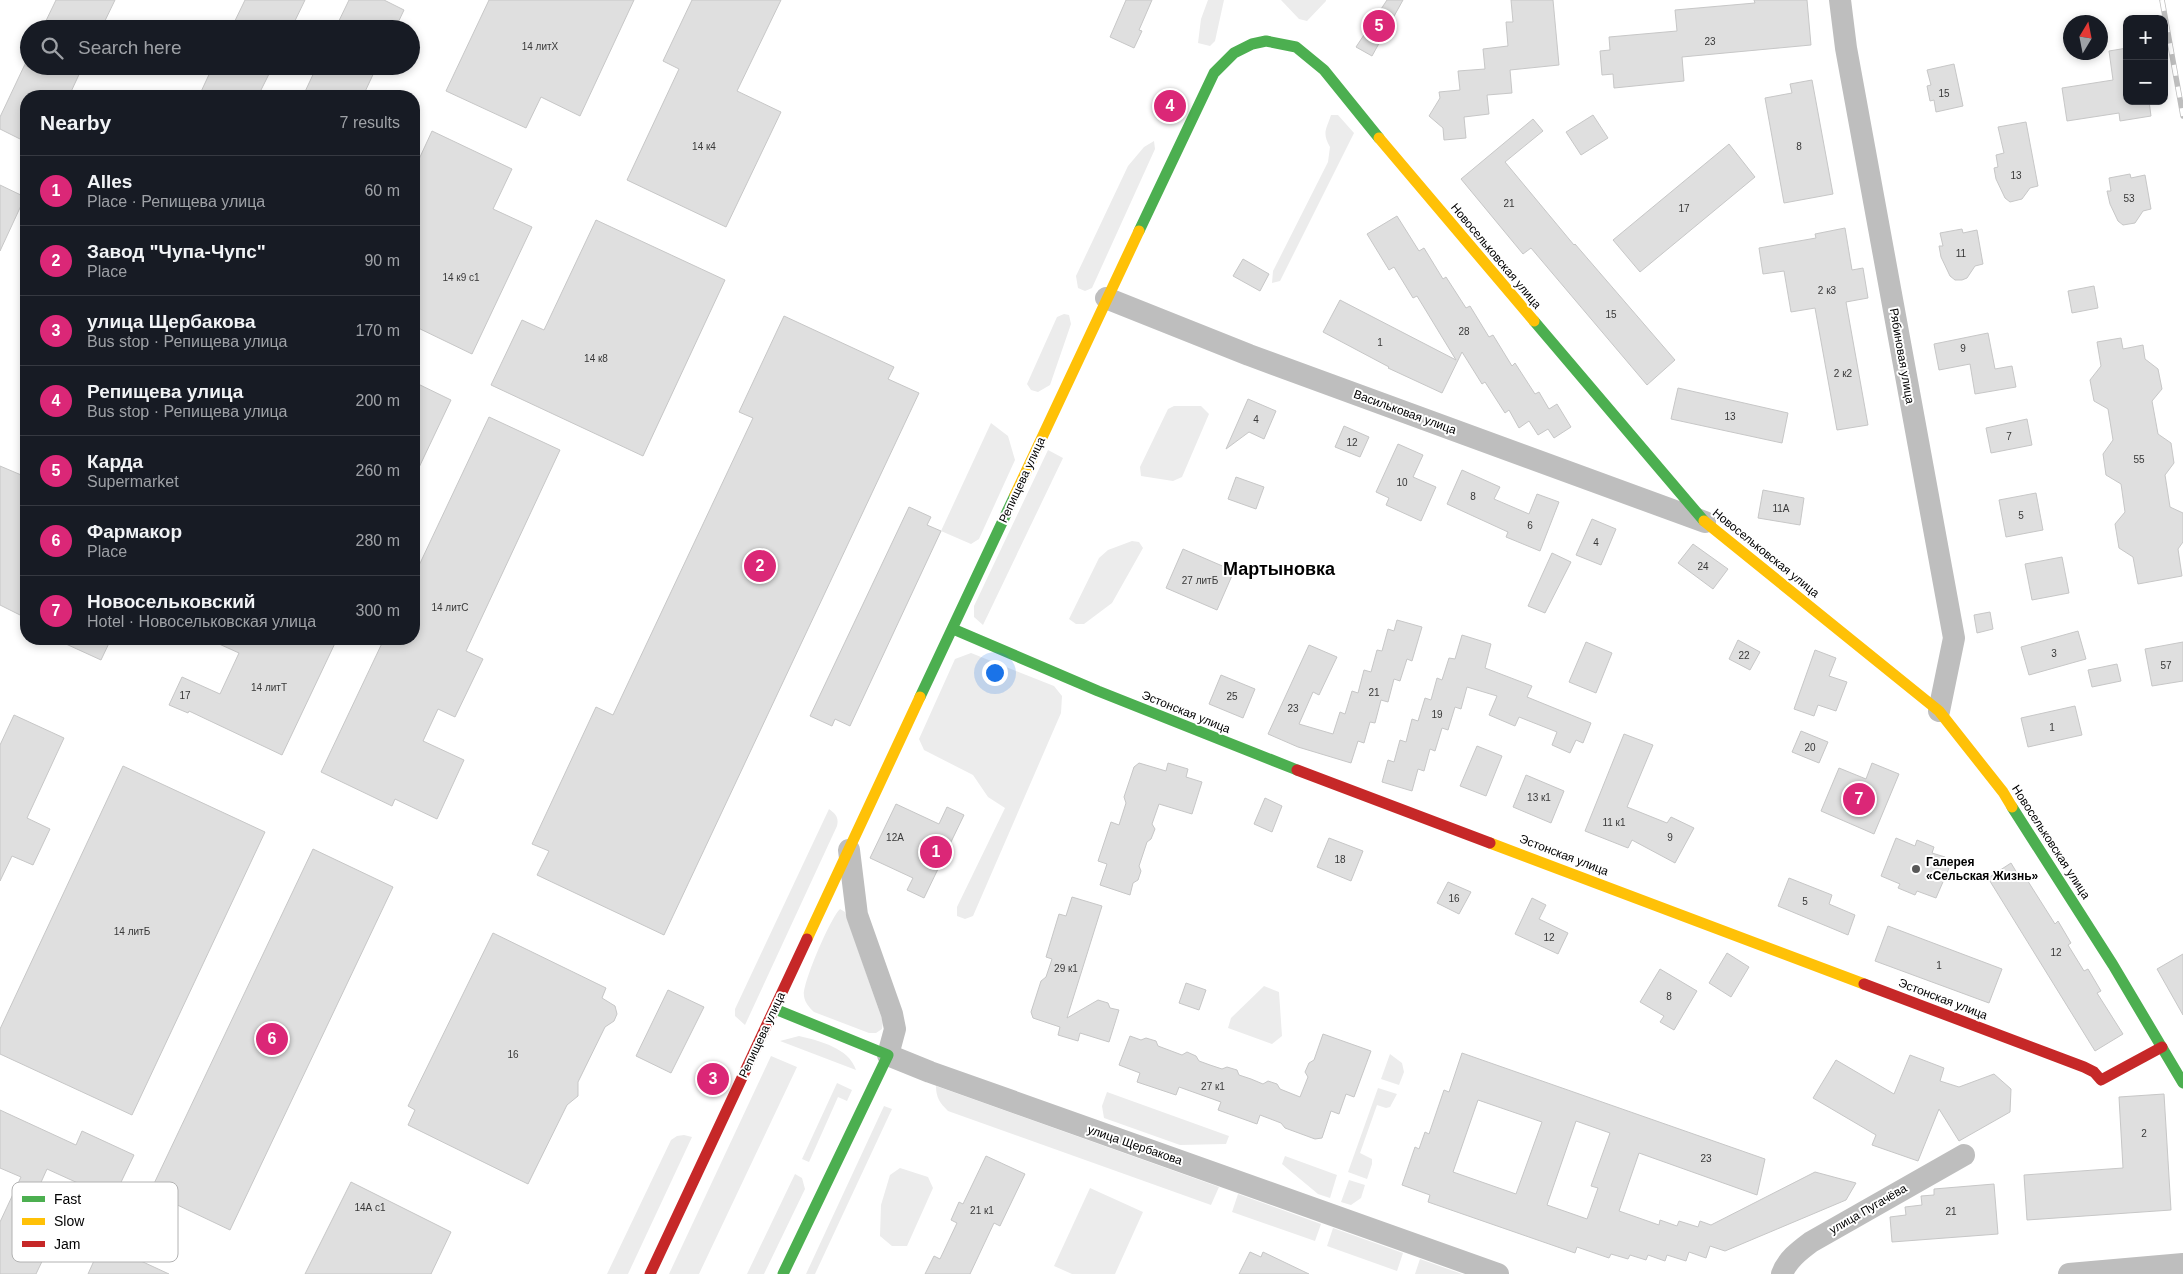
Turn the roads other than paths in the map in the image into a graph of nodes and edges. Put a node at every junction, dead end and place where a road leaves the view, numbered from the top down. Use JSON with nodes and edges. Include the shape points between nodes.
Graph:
{"nodes":[{"id":1,"x":1840,"y":0,"type":"edge"},
{"id":2,"x":1252,"y":44,"type":"joint"},
{"id":3,"x":1106,"y":298,"type":"junction"},
{"id":4,"x":1705,"y":522,"type":"junction"},
{"id":5,"x":953,"y":629,"type":"junction"},
{"id":6,"x":1939,"y":710,"type":"junction"},
{"id":7,"x":849,"y":850,"type":"junction"},
{"id":8,"x":775,"y":1009,"type":"junction"},
{"id":9,"x":2162,"y":1047,"type":"junction"},
{"id":10,"x":888,"y":1055,"type":"junction"},
{"id":11,"x":2183,"y":1083,"type":"edge"},
{"id":12,"x":1964,"y":1155,"type":"dead end"},
{"id":13,"x":2183,"y":1264,"type":"edge"},
{"id":14,"x":650,"y":1274,"type":"edge"},
{"id":15,"x":782,"y":1274,"type":"edge"},
{"id":16,"x":1498,"y":1274,"type":"edge"},
{"id":17,"x":1782,"y":1274,"type":"edge"},
{"id":18,"x":2069,"y":1274,"type":"edge"}],
"edges":[{"from":1,"to":6,"type":"street","name":"Рябиновая улица","via":[[1846,48],[1954,638]]},
{"from":2,"to":3,"type":"street","name":"Репищева улица","via":[[1234,53],[1214,73]]},
{"from":2,"to":4,"type":"street","name":"Новосельковская улица","via":[[1266,41],[1296,47],[1324,70]]},
{"from":3,"to":4,"type":"street","name":"Васильковая улица","via":[[1249,355]]},
{"from":3,"to":5,"type":"street","name":"Репищева улица"},
{"from":4,"to":6,"type":"street","name":"Новосельковская улица"},
{"from":5,"to":7,"type":"street","name":"Репищева улица"},
{"from":5,"to":9,"type":"street","name":"Эстонская улица","via":[[1240,748],[2074,1064],[2094,1072],[2101,1080]]},
{"from":6,"to":9,"type":"street","name":"Новосельковская улица","via":[[2003,792]]},
{"from":7,"to":8,"type":"street","name":"Репищева улица"},
{"from":7,"to":10,"type":"street","via":[[857,914],[892,1014],[894,1028]]},
{"from":8,"to":10,"type":"street","name":"улица Щербакова"},
{"from":8,"to":14,"type":"street","name":"Репищева улица"},
{"from":9,"to":11,"type":"street","name":"Новосельковская улица"},
{"from":10,"to":15,"type":"street"},
{"from":10,"to":16,"type":"street","name":"улица Щербакова"},
{"from":12,"to":17,"type":"street","name":"улица Пугачёва","via":[[1811,1242],[1796,1253]]},
{"from":13,"to":18,"type":"street"}]}
